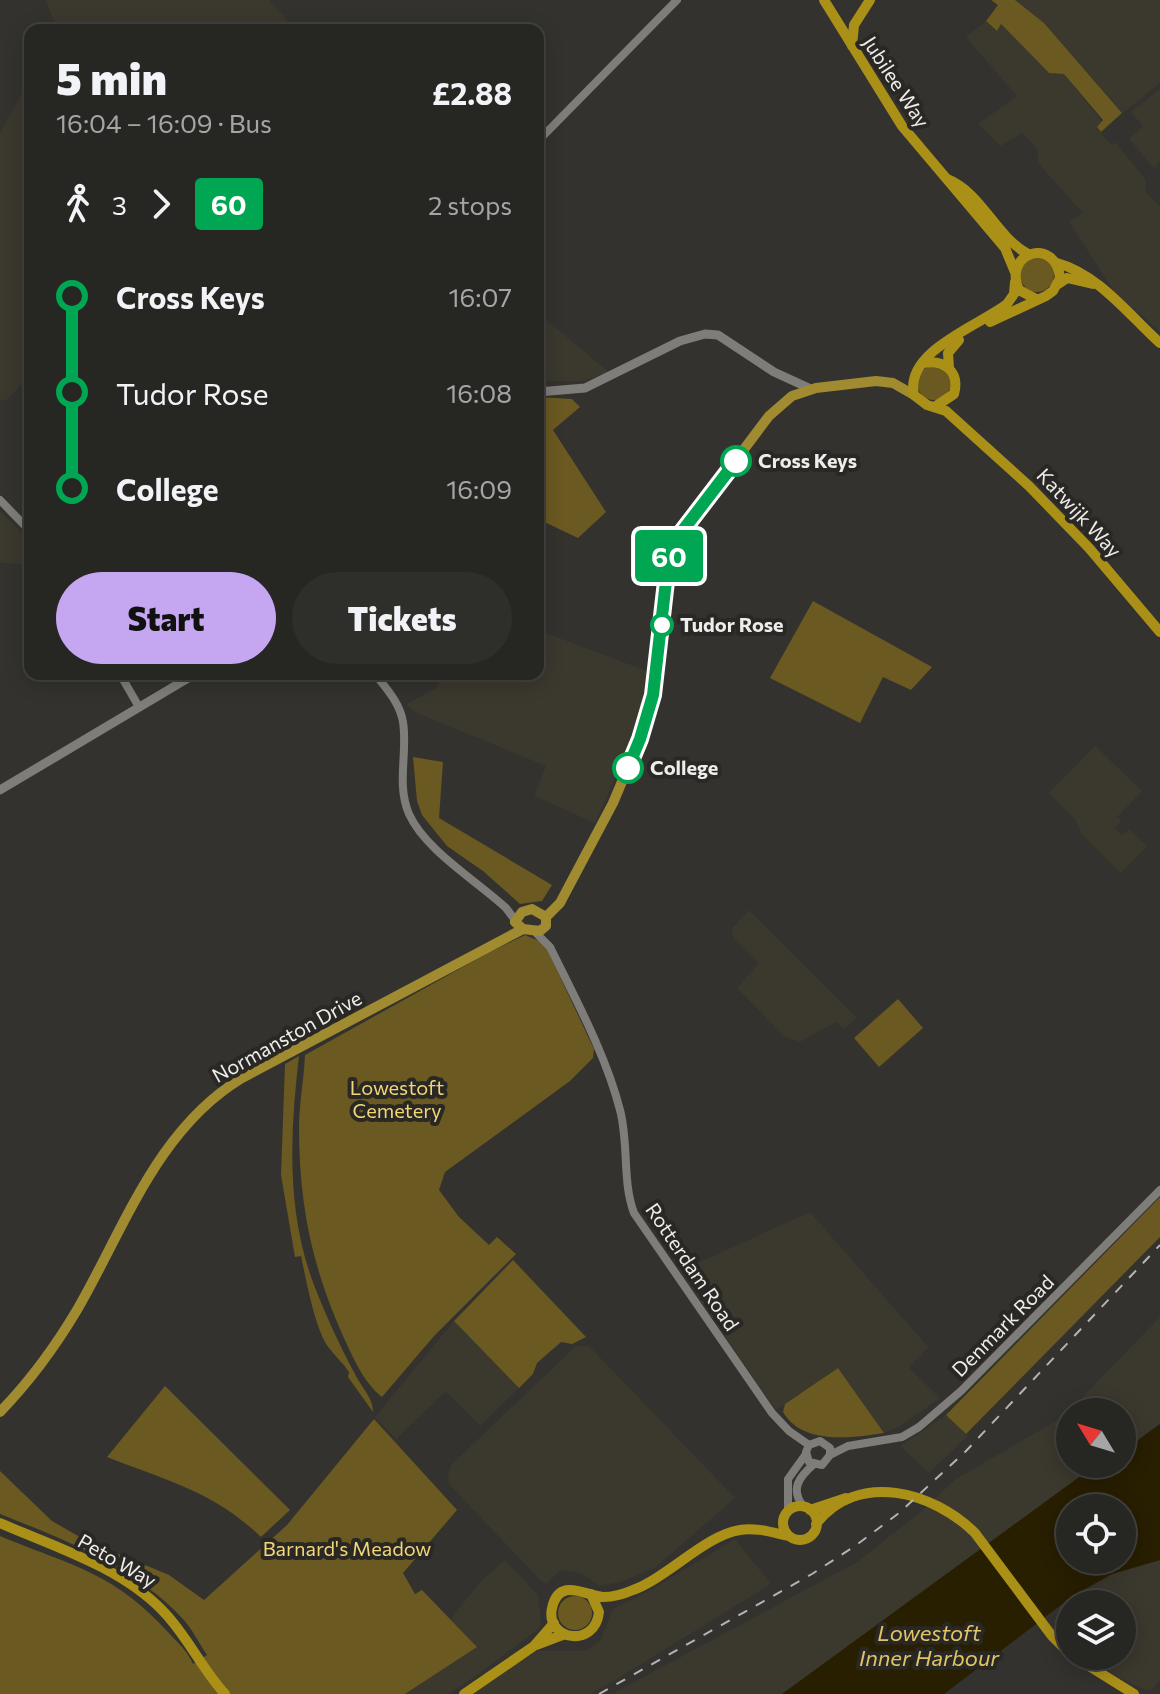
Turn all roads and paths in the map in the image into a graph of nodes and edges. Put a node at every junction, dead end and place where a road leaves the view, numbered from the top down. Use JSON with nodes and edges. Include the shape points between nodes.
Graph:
{"nodes":[{"id":1,"x":677,"y":0,"type":"edge"},
{"id":2,"x":824,"y":0,"type":"edge"},
{"id":3,"x":870,"y":0,"type":"edge"},
{"id":4,"x":857,"y":17,"type":"junction"},
{"id":5,"x":835,"y":18,"type":"junction"},
{"id":6,"x":852,"y":46,"type":"junction"},
{"id":7,"x":544,"y":135,"type":"edge"},
{"id":8,"x":947,"y":179,"type":"junction"},
{"id":9,"x":1028,"y":254,"type":"junction"},
{"id":10,"x":1057,"y":263,"type":"junction"},
{"id":11,"x":1015,"y":277,"type":"junction"},
{"id":12,"x":1058,"y":284,"type":"junction"},
{"id":13,"x":1095,"y":284,"type":"junction"},
{"id":14,"x":1036,"y":299,"type":"junction"},
{"id":15,"x":1160,"y":343,"type":"edge"},
{"id":16,"x":923,"y":363,"type":"junction"},
{"id":17,"x":949,"y":368,"type":"junction"},
{"id":18,"x":915,"y":372,"type":"junction"},
{"id":19,"x":785,"y":378,"type":"junction"},
{"id":20,"x":893,"y":383,"type":"junction"},
{"id":21,"x":811,"y":389,"type":"junction"},
{"id":22,"x":544,"y":391,"type":"edge"},
{"id":23,"x":954,"y":394,"type":"junction"},
{"id":24,"x":914,"y":395,"type":"junction"},
{"id":25,"x":786,"y":400,"type":"junction"},
{"id":26,"x":936,"y":406,"type":"junction"},
{"id":27,"x":965,"y":427,"type":"junction"},
{"id":28,"x":0,"y":500,"type":"edge"},
{"id":29,"x":24,"y":525,"type":"edge"},
{"id":30,"x":1160,"y":632,"type":"edge"},
{"id":31,"x":123,"y":680,"type":"edge"},
{"id":32,"x":185,"y":680,"type":"edge"},
{"id":33,"x":380,"y":680,"type":"edge"},
{"id":34,"x":139,"y":707,"type":"junction"},
{"id":35,"x":0,"y":790,"type":"edge"},
{"id":36,"x":563,"y":897,"type":"junction"},
{"id":37,"x":535,"y":909,"type":"junction"},
{"id":38,"x":547,"y":920,"type":"junction"},
{"id":39,"x":519,"y":921,"type":"junction"},
{"id":40,"x":535,"y":932,"type":"junction"},
{"id":41,"x":550,"y":947,"type":"junction"},
{"id":42,"x":1160,"y":1190,"type":"edge"},
{"id":43,"x":0,"y":1412,"type":"edge"},
{"id":44,"x":824,"y":1442,"type":"junction"},
{"id":45,"x":848,"y":1446,"type":"junction"},
{"id":46,"x":808,"y":1448,"type":"junction"},
{"id":47,"x":830,"y":1455,"type":"junction"},
{"id":48,"x":814,"y":1464,"type":"junction"},
{"id":49,"x":856,"y":1497,"type":"junction"},
{"id":50,"x":807,"y":1508,"type":"junction"},
{"id":51,"x":786,"y":1514,"type":"junction"},
{"id":52,"x":0,"y":1523,"type":"edge"},
{"id":53,"x":816,"y":1524,"type":"junction"},
{"id":54,"x":760,"y":1530,"type":"junction"},
{"id":55,"x":789,"y":1536,"type":"junction"},
{"id":56,"x":591,"y":1594,"type":"junction"},
{"id":57,"x":620,"y":1595,"type":"junction"},
{"id":58,"x":599,"y":1612,"type":"junction"},
{"id":59,"x":554,"y":1623,"type":"junction"},
{"id":60,"x":565,"y":1634,"type":"junction"},
{"id":61,"x":1056,"y":1640,"type":"edge"},
{"id":62,"x":534,"y":1646,"type":"junction"},
{"id":63,"x":1096,"y":1670,"type":"edge"},
{"id":64,"x":225,"y":1694,"type":"edge"},
{"id":65,"x":464,"y":1694,"type":"edge"},
{"id":66,"x":1134,"y":1694,"type":"edge"}],
"edges":[{"from":1,"to":7,"type":"street"},
{"from":2,"to":5,"type":"highway","name":"Jubilee Way"},
{"from":3,"to":4,"type":"highway"},
{"from":4,"to":5,"type":"highway","via":[[845,23]]},
{"from":4,"to":6,"type":"highway"},
{"from":5,"to":6,"type":"highway","name":"Jubilee Way"},
{"from":6,"to":8,"type":"highway","name":"Jubilee Way","via":[[902,126]]},
{"from":8,"to":9,"type":"highway","name":"Jubilee Way"},
{"from":8,"to":11,"type":"highway","name":"Jubilee Way","via":[[1005,248]]},
{"from":9,"to":10,"type":"highway","via":[[1047,255]]},
{"from":9,"to":11,"type":"highway"},
{"from":10,"to":12,"type":"highway"},
{"from":10,"to":13,"type":"highway"},
{"from":11,"to":14,"type":"highway","via":[[1022,293]]},
{"from":11,"to":16,"type":"highway","via":[[1007,304],[938,347]]},
{"from":12,"to":13,"type":"highway","via":[[1067,278]]},
{"from":12,"to":14,"type":"highway"},
{"from":13,"to":15,"type":"highway"},
{"from":14,"to":17,"type":"highway","via":[[955,343],[948,353]]},
{"from":16,"to":17,"type":"highway"},
{"from":16,"to":18,"type":"highway"},
{"from":17,"to":23,"type":"highway","via":[[956,382]]},
{"from":18,"to":20,"type":"main road"},
{"from":18,"to":24,"type":"highway"},
{"from":19,"to":21,"type":"main road"},
{"from":19,"to":22,"type":"main road","via":[[718,335],[705,334],[585,388]]},
{"from":19,"to":25,"type":"main road","via":[[790,389]]},
{"from":20,"to":21,"type":"main road"},
{"from":20,"to":24,"type":"main road"},
{"from":21,"to":25,"type":"main road"},
{"from":23,"to":26,"type":"highway"},
{"from":23,"to":27,"type":"highway","name":"Katwijk Way","via":[[955,411]]},
{"from":24,"to":26,"type":"highway"},
{"from":25,"to":36,"type":"main road","via":[[672,546],[653,695],[641,737]]},
{"from":26,"to":27,"type":"highway","name":"Katwijk Way"},
{"from":27,"to":30,"type":"highway","name":"Katwijk Way","via":[[1061,518]]},
{"from":28,"to":29,"type":"street"},
{"from":31,"to":34,"type":"street"},
{"from":32,"to":34,"type":"main road"},
{"from":33,"to":39,"type":"street","via":[[403,722],[402,776],[410,817],[429,842]]},
{"from":34,"to":35,"type":"main road"},
{"from":36,"to":37,"type":"main road","name":"Normanston Drive"},
{"from":36,"to":38,"type":"main road"},
{"from":37,"to":38,"type":"main road"},
{"from":37,"to":39,"type":"main road","name":"Normanston Drive"},
{"from":38,"to":40,"type":"main road"},
{"from":38,"to":41,"type":"street","name":"Rotterdam Road"},
{"from":39,"to":40,"type":"main road"},
{"from":39,"to":43,"type":"main road","name":"Normanston Drive","via":[[502,939],[225,1088],[208,1104],[161,1158],[76,1312],[34,1374]]},
{"from":40,"to":41,"type":"street","name":"Rotterdam Road"},
{"from":41,"to":46,"type":"street","name":"Rotterdam Road","via":[[620,1111],[634,1213],[772,1413]]},
{"from":42,"to":45,"type":"street","name":"Denmark Road","via":[[919,1427],[902,1437]]},
{"from":44,"to":45,"type":"street","name":"Denmark Road"},
{"from":44,"to":46,"type":"street"},
{"from":44,"to":47,"type":"street"},
{"from":45,"to":47,"type":"street","name":"Denmark Road"},
{"from":46,"to":48,"type":"street"},
{"from":46,"to":51,"type":"street","via":[[788,1479]]},
{"from":47,"to":48,"type":"street","via":[[826,1463]]},
{"from":48,"to":50,"type":"street","via":[[796,1487],[798,1501]]},
{"from":49,"to":50,"type":"highway"},
{"from":49,"to":53,"type":"highway"},
{"from":49,"to":61,"type":"highway","via":[[880,1492],[912,1495],[961,1519]]},
{"from":50,"to":51,"type":"highway"},
{"from":50,"to":53,"type":"highway"},
{"from":51,"to":54,"type":"highway"},
{"from":51,"to":55,"type":"highway"},
{"from":52,"to":64,"type":"highway","name":"Peto Way","via":[[101,1567],[145,1595],[179,1630]]},
{"from":53,"to":55,"type":"highway","via":[[809,1537]]},
{"from":54,"to":55,"type":"highway"},
{"from":54,"to":57,"type":"highway","via":[[724,1535],[659,1578]]},
{"from":56,"to":57,"type":"highway"},
{"from":56,"to":58,"type":"highway"},
{"from":56,"to":59,"type":"highway","via":[[574,1589],[559,1595],[552,1607]]},
{"from":57,"to":58,"type":"highway"},
{"from":58,"to":60,"type":"highway","via":[[588,1633]]},
{"from":59,"to":60,"type":"highway"},
{"from":59,"to":62,"type":"highway"},
{"from":60,"to":62,"type":"highway"},
{"from":62,"to":65,"type":"highway"},
{"from":63,"to":66,"type":"highway"}]}
